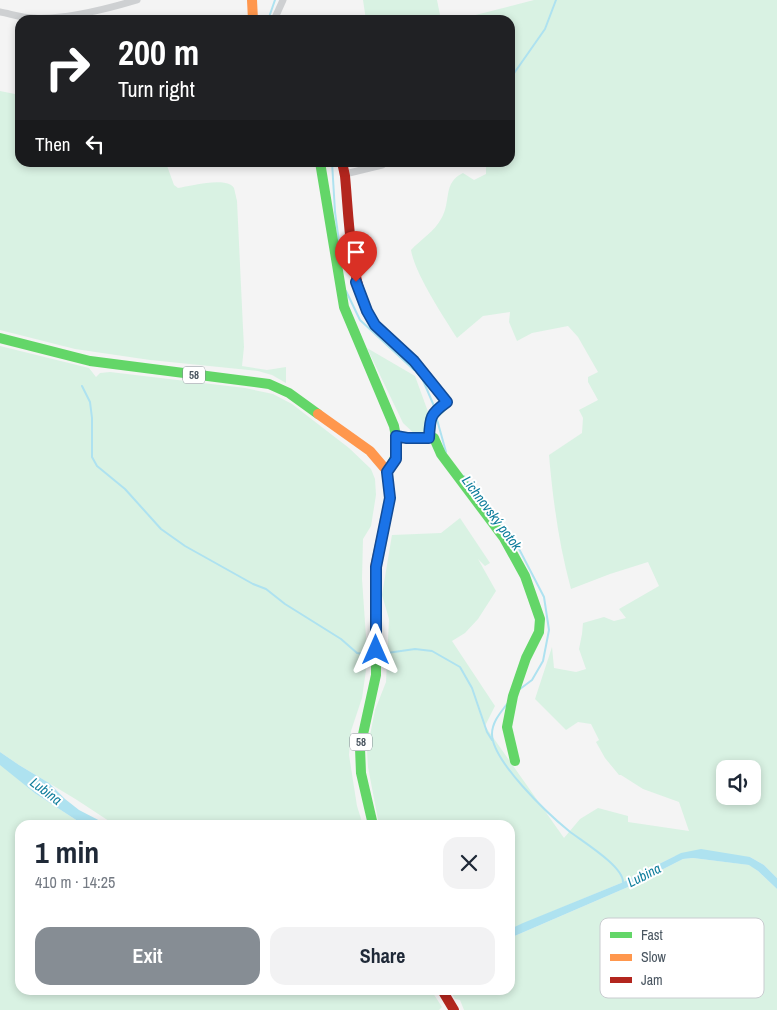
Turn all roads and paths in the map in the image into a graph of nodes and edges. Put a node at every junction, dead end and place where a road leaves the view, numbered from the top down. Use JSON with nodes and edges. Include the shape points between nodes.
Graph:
{"nodes":[{"id":1,"x":137,"y":0,"type":"edge"},
{"id":2,"x":252,"y":0,"type":"edge"},
{"id":3,"x":283,"y":0,"type":"edge"},
{"id":4,"x":0,"y":12,"type":"edge"},
{"id":5,"x":18,"y":15,"type":"edge"},
{"id":6,"x":74,"y":15,"type":"edge"},
{"id":7,"x":253,"y":15,"type":"edge"},
{"id":8,"x":276,"y":15,"type":"edge"},
{"id":9,"x":321,"y":167,"type":"edge"},
{"id":10,"x":357,"y":167,"type":"edge"},
{"id":11,"x":344,"y":168,"type":"edge"},
{"id":12,"x":0,"y":338,"type":"edge"},
{"id":13,"x":396,"y":436,"type":"junction"},
{"id":14,"x":429,"y":438,"type":"junction"},
{"id":15,"x":387,"y":472,"type":"junction"},
{"id":16,"x":515,"y":761,"type":"dead end"},
{"id":17,"x":372,"y":820,"type":"edge"},
{"id":18,"x":445,"y":995,"type":"edge"},
{"id":19,"x":454,"y":1010,"type":"edge"}],
"edges":[{"from":1,"to":6,"type":"street"},
{"from":2,"to":7,"type":"street"},
{"from":3,"to":8,"type":"street"},
{"from":4,"to":5,"type":"street"},
{"from":9,"to":13,"type":"street","via":[[344,307],[386,404]]},
{"from":10,"to":11,"type":"street"},
{"from":11,"to":14,"type":"street","via":[[356,282],[367,311],[375,325],[414,361],[447,402],[432,413]]},
{"from":12,"to":15,"type":"street","number":"58","via":[[90,361],[269,384],[289,393],[370,451]]},
{"from":13,"to":14,"type":"street"},
{"from":13,"to":15,"type":"street","via":[[396,459]]},
{"from":14,"to":16,"type":"street","via":[[434,438],[440,454],[504,538],[526,576],[540,619],[539,632],[513,696],[507,727]]},
{"from":15,"to":17,"type":"street","number":"58","via":[[390,498],[376,567],[376,675],[360,748],[361,773]]},
{"from":18,"to":19,"type":"street"}]}
